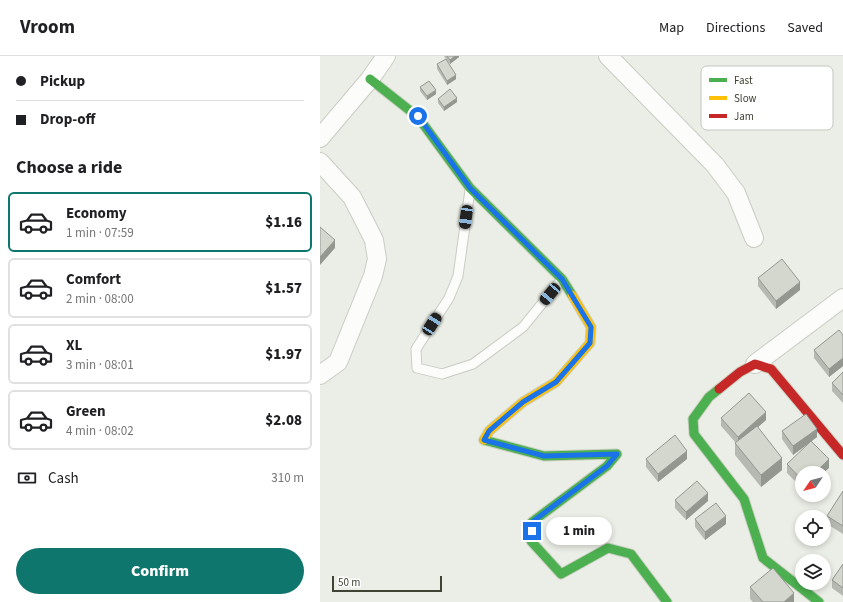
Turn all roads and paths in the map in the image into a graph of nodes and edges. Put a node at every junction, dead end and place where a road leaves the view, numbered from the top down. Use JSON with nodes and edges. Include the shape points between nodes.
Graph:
{"nodes":[{"id":1,"x":386,"y":56,"type":"edge"},
{"id":2,"x":608,"y":56,"type":"edge"},
{"id":3,"x":370,"y":79,"type":"junction"},
{"id":4,"x":320,"y":138,"type":"edge"},
{"id":5,"x":320,"y":162,"type":"edge"},
{"id":6,"x":470,"y":188,"type":"junction"},
{"id":7,"x":754,"y":238,"type":"dead end"},
{"id":8,"x":562,"y":279,"type":"junction"},
{"id":9,"x":843,"y":298,"type":"edge"},
{"id":10,"x":755,"y":364,"type":"junction"},
{"id":11,"x":320,"y":375,"type":"edge"},
{"id":12,"x":843,"y":455,"type":"edge"},
{"id":13,"x":667,"y":602,"type":"edge"},
{"id":14,"x":819,"y":602,"type":"edge"}],
"edges":[{"from":1,"to":3,"type":"street"},
{"from":2,"to":7,"type":"street","via":[[715,165],[736,193]]},
{"from":3,"to":4,"type":"street"},
{"from":3,"to":6,"type":"street","via":[[418,116]]},
{"from":5,"to":11,"type":"street","via":[[352,197],[374,240],[377,259],[373,276],[338,362]]},
{"from":6,"to":8,"type":"street"},
{"from":6,"to":8,"type":"lane","via":[[458,276],[449,298],[416,349],[417,368],[442,374],[473,364],[523,327]]},
{"from":8,"to":13,"type":"street","via":[[591,327],[590,343],[556,382],[523,402],[489,431],[484,440],[544,456],[617,454],[607,466],[532,522],[531,541],[561,574],[608,548],[631,554]]},
{"from":9,"to":10,"type":"street"},
{"from":10,"to":12,"type":"street","via":[[771,369]]},
{"from":10,"to":14,"type":"street","via":[[740,372],[709,397],[693,419],[694,434],[744,499],[763,558]]}]}
